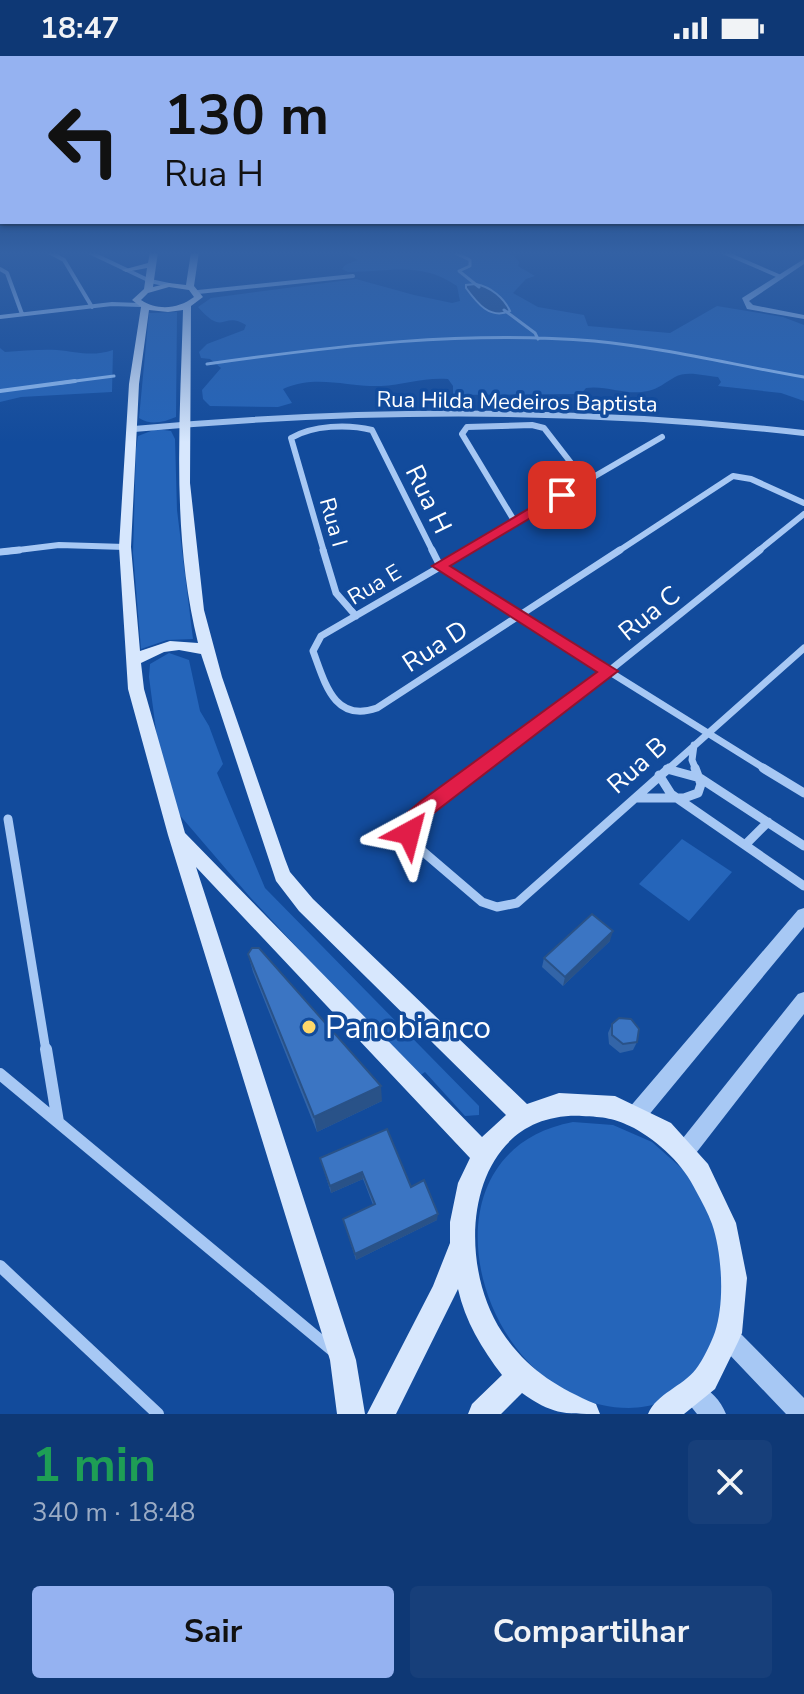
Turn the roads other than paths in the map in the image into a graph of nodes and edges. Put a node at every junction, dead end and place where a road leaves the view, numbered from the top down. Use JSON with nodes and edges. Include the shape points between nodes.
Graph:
{"nodes":[{"id":1,"x":139,"y":315,"type":"edge"},
{"id":2,"x":186,"y":315,"type":"edge"},
{"id":3,"x":185,"y":423,"type":"junction"},
{"id":4,"x":134,"y":429,"type":"junction"},
{"id":5,"x":369,"y":429,"type":"joint"},
{"id":6,"x":804,"y":433,"type":"edge"},
{"id":7,"x":662,"y":437,"type":"dead end"},
{"id":8,"x":585,"y":481,"type":"junction"},
{"id":9,"x":804,"y":503,"type":"edge"},
{"id":10,"x":804,"y":514,"type":"edge"},
{"id":11,"x":515,"y":522,"type":"junction"},
{"id":12,"x":125,"y":547,"type":"junction"},
{"id":13,"x":0,"y":552,"type":"edge"},
{"id":14,"x":440,"y":566,"type":"junction"},
{"id":15,"x":519,"y":615,"type":"junction"},
{"id":16,"x":356,"y":616,"type":"junction"},
{"id":17,"x":314,"y":645,"type":"joint"},
{"id":18,"x":804,"y":648,"type":"edge"},
{"id":19,"x":208,"y":651,"type":"junction"},
{"id":20,"x":134,"y":661,"type":"junction"},
{"id":21,"x":609,"y":671,"type":"junction"},
{"id":22,"x":707,"y":733,"type":"junction"},
{"id":23,"x":694,"y":744,"type":"junction"},
{"id":24,"x":663,"y":772,"type":"junction"},
{"id":25,"x":700,"y":778,"type":"junction"},
{"id":26,"x":804,"y":793,"type":"edge"},
{"id":27,"x":634,"y":798,"type":"junction"},
{"id":28,"x":677,"y":798,"type":"junction"},
{"id":29,"x":8,"y":819,"type":"dead end"},
{"id":30,"x":768,"y":822,"type":"junction"},
{"id":31,"x":177,"y":835,"type":"junction"},
{"id":32,"x":745,"y":845,"type":"junction"},
{"id":33,"x":804,"y":846,"type":"edge"},
{"id":34,"x":804,"y":886,"type":"edge"},
{"id":35,"x":497,"y":907,"type":"joint"},
{"id":36,"x":804,"y":915,"type":"edge"},
{"id":37,"x":804,"y":1000,"type":"edge"},
{"id":38,"x":0,"y":1074,"type":"edge"},
{"id":39,"x":636,"y":1115,"type":"junction"},
{"id":40,"x":524,"y":1117,"type":"junction"},
{"id":41,"x":58,"y":1122,"type":"junction"},
{"id":42,"x":686,"y":1150,"type":"junction"},
{"id":43,"x":483,"y":1155,"type":"junction"},
{"id":44,"x":461,"y":1245,"type":"junction"},
{"id":45,"x":0,"y":1266,"type":"edge"},
{"id":46,"x":734,"y":1343,"type":"junction"},
{"id":47,"x":343,"y":1360,"type":"junction"},
{"id":48,"x":521,"y":1375,"type":"junction"},
{"id":49,"x":697,"y":1396,"type":"junction"},
{"id":50,"x":158,"y":1414,"type":"edge"},
{"id":51,"x":351,"y":1414,"type":"edge"},
{"id":52,"x":381,"y":1414,"type":"edge"},
{"id":53,"x":482,"y":1414,"type":"edge"},
{"id":54,"x":586,"y":1414,"type":"edge"},
{"id":55,"x":662,"y":1414,"type":"edge"},
{"id":56,"x":714,"y":1414,"type":"edge"},
{"id":57,"x":803,"y":1414,"type":"edge"}],
"edges":[{"from":1,"to":4,"type":"main road"},
{"from":2,"to":3,"type":"main road"},
{"from":3,"to":4,"type":"street","name":"Rua Hilda Medeiros Baptista"},
{"from":3,"to":6,"type":"street","name":"Rua Hilda Medeiros Baptista","via":[[470,411]]},
{"from":3,"to":19,"type":"main road","via":[[184,483],[197,610]]},
{"from":4,"to":12,"type":"main road"},
{"from":5,"to":14,"type":"street","name":"Rua H"},
{"from":5,"to":16,"type":"street","name":"Rua I","via":[[305,430],[291,438],[336,593]]},
{"from":7,"to":8,"type":"street","name":"Rua E"},
{"from":8,"to":11,"type":"street","name":"Rua E"},
{"from":8,"to":11,"type":"street","via":[[541,427],[465,428],[462,434]]},
{"from":9,"to":15,"type":"street","name":"Rua D","via":[[733,476]]},
{"from":10,"to":21,"type":"street","name":"Rua C"},
{"from":11,"to":14,"type":"street","name":"Rua E"},
{"from":12,"to":13,"type":"street","via":[[59,545]]},
{"from":12,"to":20,"type":"main road"},
{"from":14,"to":15,"type":"street","name":"Rua H"},
{"from":14,"to":16,"type":"street","name":"Rua E"},
{"from":15,"to":17,"type":"street","name":"Rua D","via":[[377,708],[359,714],[334,702]]},
{"from":15,"to":21,"type":"street","name":"Rua H"},
{"from":16,"to":17,"type":"street","name":"Rua E"},
{"from":18,"to":22,"type":"street","name":"Rua B"},
{"from":19,"to":20,"type":"main road","via":[[170,645]]},
{"from":19,"to":40,"type":"main road","via":[[283,876],[306,905]]},
{"from":20,"to":31,"type":"main road","via":[[136,689]]},
{"from":21,"to":22,"type":"street","name":"Rua H"},
{"from":21,"to":35,"type":"street","name":"Rua C","via":[[414,818],[409,833],[415,846],[478,899]]},
{"from":22,"to":23,"type":"street","name":"Rua B"},
{"from":22,"to":26,"type":"street","name":"Rua H"},
{"from":23,"to":24,"type":"street","name":"Rua B"},
{"from":23,"to":25,"type":"street","via":[[692,760]]},
{"from":24,"to":25,"type":"street","via":[[683,771]]},
{"from":24,"to":27,"type":"street","name":"Rua B"},
{"from":24,"to":28,"type":"street","via":[[663,785]]},
{"from":25,"to":28,"type":"street","via":[[698,793]]},
{"from":25,"to":30,"type":"street"},
{"from":27,"to":28,"type":"street"},
{"from":27,"to":35,"type":"street","name":"Rua B","via":[[517,903]]},
{"from":28,"to":32,"type":"street"},
{"from":29,"to":41,"type":"street"},
{"from":30,"to":32,"type":"street"},
{"from":30,"to":33,"type":"street"},
{"from":31,"to":43,"type":"main road"},
{"from":31,"to":47,"type":"main road"},
{"from":32,"to":34,"type":"street"},
{"from":36,"to":39,"type":"street"},
{"from":37,"to":42,"type":"street"},
{"from":38,"to":41,"type":"street"},
{"from":39,"to":40,"type":"main road","via":[[578,1102]]},
{"from":39,"to":42,"type":"main road"},
{"from":40,"to":43,"type":"main road"},
{"from":41,"to":47,"type":"street"},
{"from":42,"to":46,"type":"main road","via":[[715,1187],[735,1232],[744,1281]]},
{"from":43,"to":44,"type":"main road","via":[[466,1197]]},
{"from":44,"to":48,"type":"main road","via":[[478,1314]]},
{"from":44,"to":52,"type":"main road","via":[[443,1294]]},
{"from":45,"to":50,"type":"street"},
{"from":46,"to":49,"type":"main road"},
{"from":46,"to":57,"type":"street"},
{"from":47,"to":51,"type":"main road"},
{"from":48,"to":53,"type":"main road"},
{"from":48,"to":54,"type":"main road","via":[[558,1403]]},
{"from":49,"to":55,"type":"main road"},
{"from":49,"to":56,"type":"street"}]}
